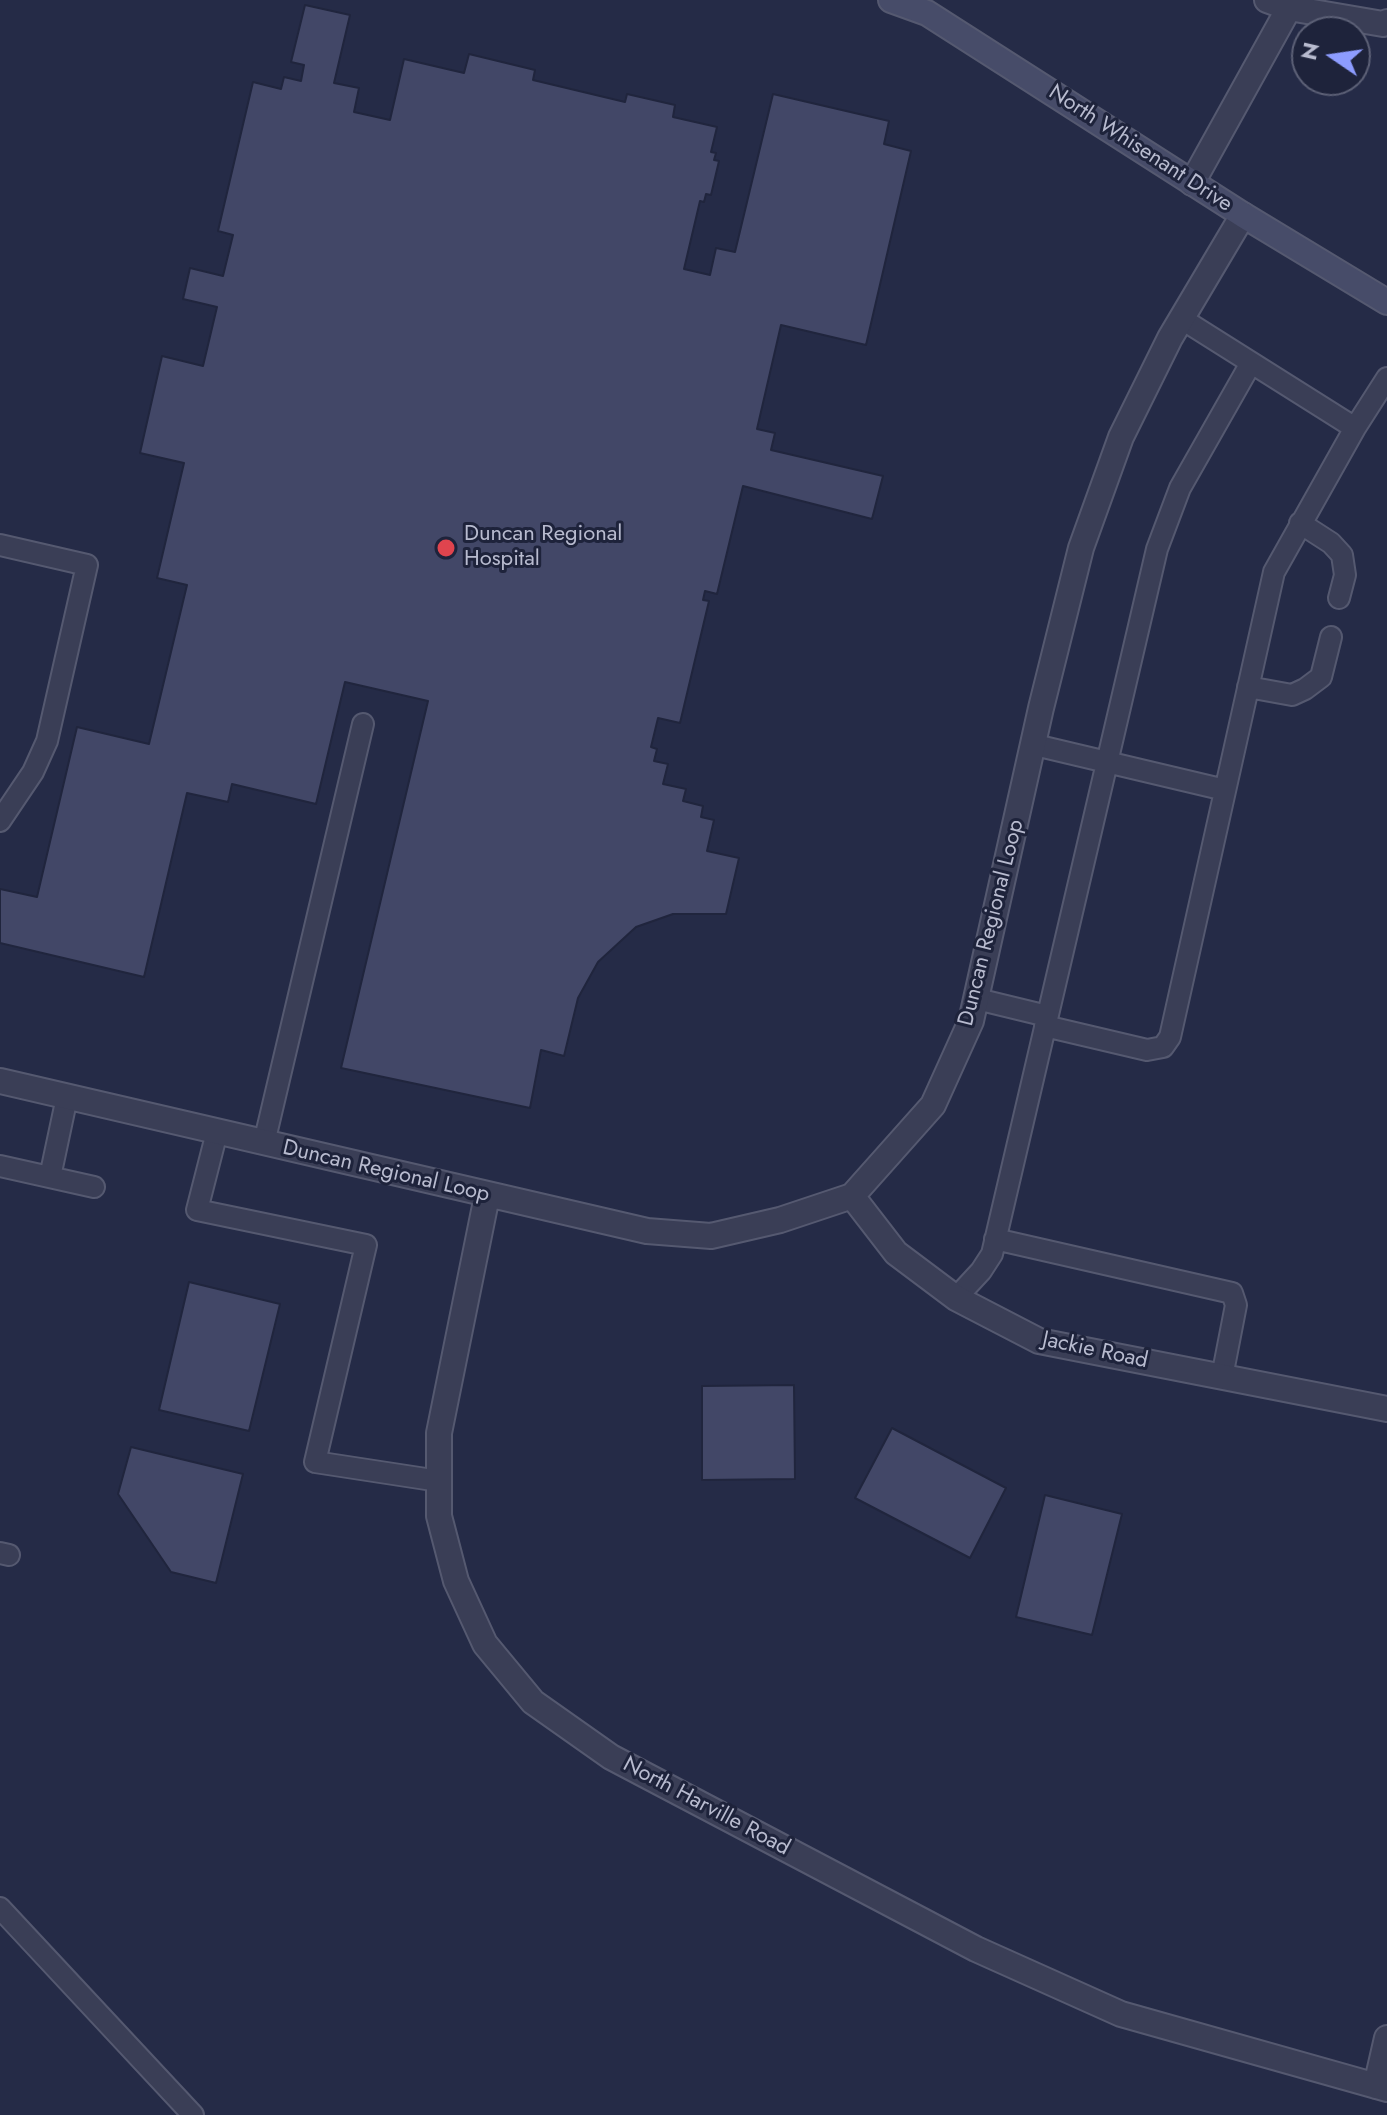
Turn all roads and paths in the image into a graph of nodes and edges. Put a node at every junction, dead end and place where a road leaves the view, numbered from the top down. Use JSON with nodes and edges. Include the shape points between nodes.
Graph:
{"nodes":[{"id":1,"x":891,"y":0,"type":"edge"},
{"id":2,"x":1278,"y":4,"type":"edge"},
{"id":3,"x":928,"y":7,"type":"edge"},
{"id":4,"x":1387,"y":22,"type":"edge"},
{"id":5,"x":1192,"y":183,"type":"junction"},
{"id":6,"x":1243,"y":215,"type":"junction"},
{"id":7,"x":1387,"y":302,"type":"edge"},
{"id":8,"x":1182,"y":319,"type":"junction"},
{"id":9,"x":1251,"y":363,"type":"junction"},
{"id":10,"x":1387,"y":378,"type":"edge"},
{"id":11,"x":1355,"y":428,"type":"junction"},
{"id":12,"x":1300,"y":523,"type":"junction"},
{"id":13,"x":0,"y":545,"type":"edge"},
{"id":14,"x":1339,"y":598,"type":"dead end"},
{"id":15,"x":1331,"y":637,"type":"dead end"},
{"id":16,"x":1248,"y":687,"type":"junction"},
{"id":17,"x":363,"y":724,"type":"dead end"},
{"id":18,"x":1035,"y":745,"type":"junction"},
{"id":19,"x":1106,"y":762,"type":"junction"},
{"id":20,"x":1225,"y":790,"type":"junction"},
{"id":21,"x":0,"y":821,"type":"edge"},
{"id":22,"x":977,"y":999,"type":"junction"},
{"id":23,"x":1046,"y":1021,"type":"junction"},
{"id":24,"x":0,"y":1081,"type":"edge"},
{"id":25,"x":67,"y":1097,"type":"junction"},
{"id":26,"x":217,"y":1132,"type":"junction"},
{"id":27,"x":264,"y":1143,"type":"junction"},
{"id":28,"x":0,"y":1166,"type":"edge"},
{"id":29,"x":50,"y":1177,"type":"junction"},
{"id":30,"x":94,"y":1187,"type":"dead end"},
{"id":31,"x":487,"y":1196,"type":"junction"},
{"id":32,"x":852,"y":1196,"type":"junction"},
{"id":33,"x":995,"y":1239,"type":"junction"},
{"id":34,"x":956,"y":1298,"type":"junction"},
{"id":35,"x":1222,"y":1377,"type":"junction"},
{"id":36,"x":1387,"y":1409,"type":"edge"},
{"id":37,"x":439,"y":1481,"type":"junction"},
{"id":38,"x":0,"y":1908,"type":"edge"},
{"id":39,"x":1387,"y":2038,"type":"edge"},
{"id":40,"x":1382,"y":2088,"type":"edge"},
{"id":41,"x":193,"y":2115,"type":"edge"}],
"edges":[{"from":1,"to":3,"type":"street","name":"North Whisenant Drive"},
{"from":2,"to":4,"type":"street"},
{"from":2,"to":5,"type":"street"},
{"from":3,"to":5,"type":"street","name":"North Whisenant Drive"},
{"from":5,"to":6,"type":"street","name":"North Whisenant Drive"},
{"from":6,"to":7,"type":"street","name":"North Whisenant Drive"},
{"from":6,"to":8,"type":"street","name":"Duncan Regional Loop"},
{"from":8,"to":9,"type":"lane"},
{"from":8,"to":18,"type":"street","name":"Duncan Regional Loop","via":[[1121,437],[1081,548]]},
{"from":9,"to":11,"type":"lane"},
{"from":9,"to":19,"type":"lane","via":[[1169,513]]},
{"from":10,"to":11,"type":"lane"},
{"from":11,"to":12,"type":"lane"},
{"from":12,"to":14,"type":"lane","via":[[1342,555],[1345,575]]},
{"from":12,"to":16,"type":"lane","via":[[1274,572]]},
{"from":13,"to":21,"type":"lane","via":[[87,565],[47,741]]},
{"from":15,"to":16,"type":"lane","via":[[1321,677],[1305,689],[1292,695]]},
{"from":16,"to":20,"type":"lane"},
{"from":17,"to":27,"type":"lane"},
{"from":18,"to":19,"type":"lane"},
{"from":18,"to":22,"type":"street","name":"Duncan Regional Loop"},
{"from":19,"to":20,"type":"lane"},
{"from":19,"to":23,"type":"lane"},
{"from":20,"to":23,"type":"lane","via":[[1170,1037],[1163,1047],[1147,1050]]},
{"from":22,"to":23,"type":"lane"},
{"from":22,"to":32,"type":"street","name":"Duncan Regional Loop","via":[[933,1105]]},
{"from":23,"to":33,"type":"lane"},
{"from":24,"to":25,"type":"street","name":"Duncan Regional Loop"},
{"from":25,"to":26,"type":"street","name":"Duncan Regional Loop"},
{"from":25,"to":29,"type":"lane"},
{"from":26,"to":27,"type":"street","name":"Duncan Regional Loop"},
{"from":26,"to":37,"type":"lane","via":[[197,1210],[366,1245],[315,1462]]},
{"from":27,"to":31,"type":"street","name":"Duncan Regional Loop"},
{"from":28,"to":29,"type":"lane"},
{"from":29,"to":30,"type":"lane"},
{"from":31,"to":32,"type":"street","name":"Duncan Regional Loop","via":[[647,1231],[711,1236]]},
{"from":31,"to":37,"type":"street","name":"North Harville Road","via":[[439,1433]]},
{"from":32,"to":34,"type":"street","name":"Jackie Road","via":[[896,1253]]},
{"from":33,"to":34,"type":"lane","via":[[992,1254]]},
{"from":33,"to":35,"type":"lane","via":[[1232,1293],[1236,1305]]},
{"from":34,"to":35,"type":"street","name":"Jackie Road","via":[[1039,1341]]},
{"from":35,"to":36,"type":"street","name":"Jackie Road"},
{"from":37,"to":40,"type":"street","name":"North Harville Road","via":[[439,1516],[456,1581],[485,1644],[533,1702],[611,1757],[976,1949],[1121,2014]]},
{"from":38,"to":41,"type":"lane"},
{"from":39,"to":40,"type":"street"}]}
